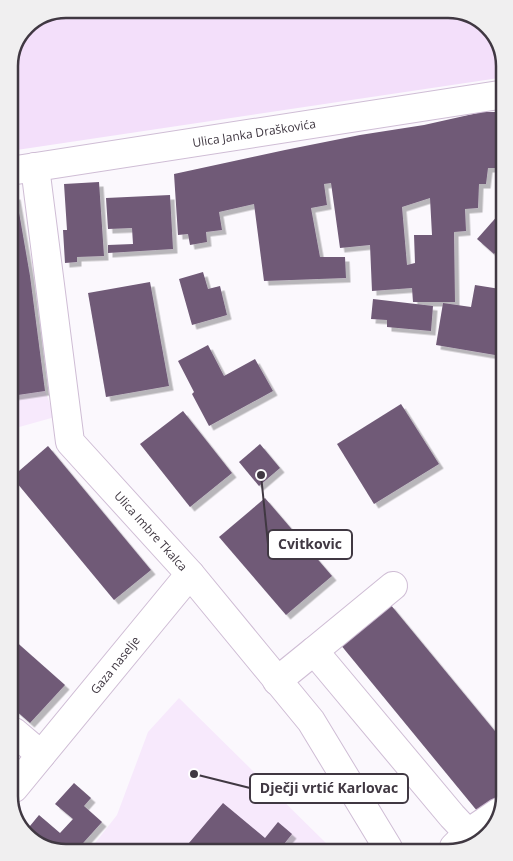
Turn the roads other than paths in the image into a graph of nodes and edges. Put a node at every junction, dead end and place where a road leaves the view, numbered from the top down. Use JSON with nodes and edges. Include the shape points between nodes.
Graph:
{"nodes":[{"id":1,"x":496,"y":95,"type":"edge"},
{"id":2,"x":22,"y":169,"type":"edge"},
{"id":3,"x":190,"y":574,"type":"junction"},
{"id":4,"x":393,"y":586,"type":"dead end"},
{"id":5,"x":314,"y":651,"type":"junction"},
{"id":6,"x":277,"y":681,"type":"junction"},
{"id":7,"x":18,"y":736,"type":"edge"},
{"id":8,"x":41,"y":756,"type":"junction"},
{"id":9,"x":18,"y":783,"type":"edge"},
{"id":10,"x":490,"y":819,"type":"edge"},
{"id":11,"x":461,"y":840,"type":"edge"},
{"id":12,"x":385,"y":844,"type":"edge"}],
"edges":[{"from":1,"to":2,"type":"street","name":"Ulica Janka Draškovića"},
{"from":2,"to":3,"type":"street","name":"Ulica Imbre Tkalca","via":[[70,442]]},
{"from":3,"to":6,"type":"street","name":"Ulica Imbre Tkalca"},
{"from":3,"to":8,"type":"street","name":"Gaza naselje"},
{"from":4,"to":5,"type":"street"},
{"from":5,"to":6,"type":"street"},
{"from":5,"to":11,"type":"street","via":[[452,816]]},
{"from":6,"to":12,"type":"street","name":"Ulica Imbre Tkalca","via":[[311,721]]},
{"from":7,"to":8,"type":"street"},
{"from":8,"to":9,"type":"street","name":"Gaza naselje"},
{"from":10,"to":11,"type":"street"}]}
